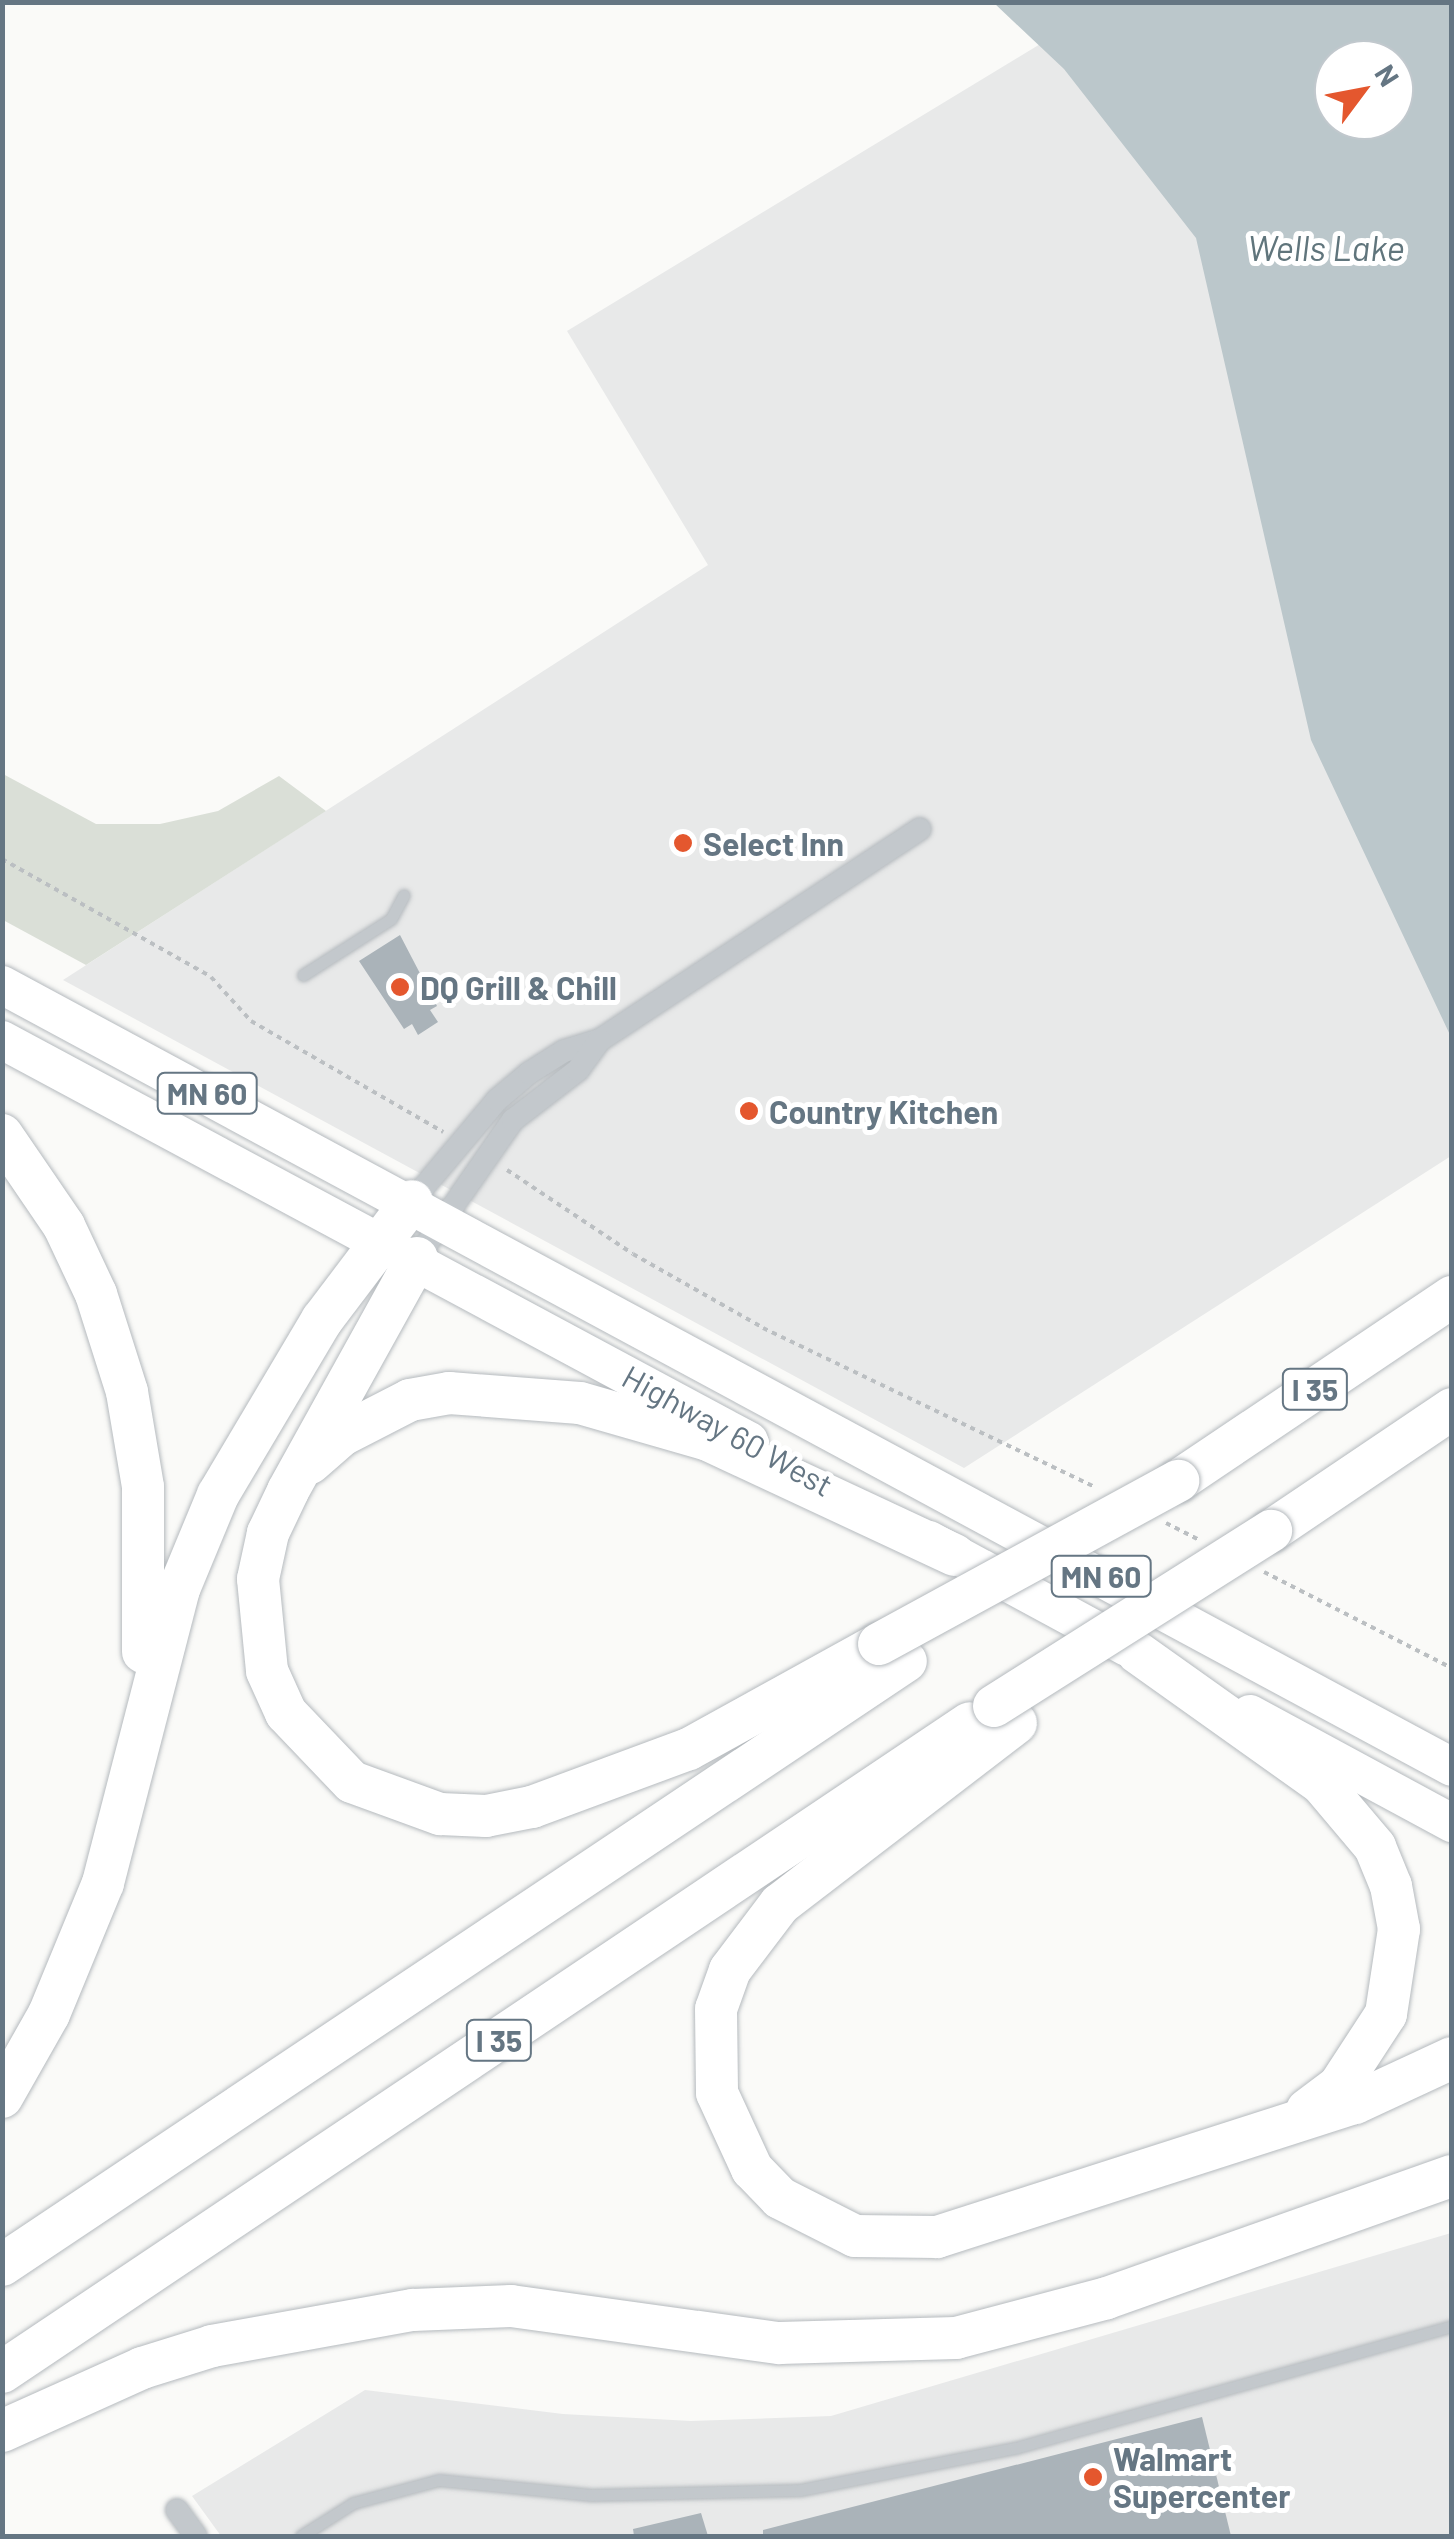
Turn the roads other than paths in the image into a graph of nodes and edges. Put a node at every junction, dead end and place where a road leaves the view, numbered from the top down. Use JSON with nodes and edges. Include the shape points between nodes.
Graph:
{"nodes":[{"id":1,"x":920,"y":829,"type":"dead end"},
{"id":2,"x":404,"y":895,"type":"dead end"},
{"id":3,"x":303,"y":975,"type":"dead end"},
{"id":4,"x":2,"y":985,"type":"edge"},
{"id":5,"x":2,"y":1040,"type":"edge"},
{"id":6,"x":600,"y":1040,"type":"junction"},
{"id":7,"x":2,"y":1136,"type":"edge"},
{"id":8,"x":428,"y":1210,"type":"junction"},
{"id":9,"x":401,"y":1249,"type":"junction"},
{"id":10,"x":1452,"y":1298,"type":"edge"},
{"id":11,"x":1452,"y":1409,"type":"edge"},
{"id":12,"x":288,"y":1491,"type":"junction"},
{"id":13,"x":955,"y":1555,"type":"junction"},
{"id":14,"x":893,"y":1652,"type":"junction"},
{"id":15,"x":1138,"y":1653,"type":"junction"},
{"id":16,"x":1005,"y":1714,"type":"junction"},
{"id":17,"x":135,"y":1738,"type":"junction"},
{"id":18,"x":1452,"y":1767,"type":"edge"},
{"id":19,"x":1452,"y":1823,"type":"edge"},
{"id":20,"x":1452,"y":2058,"type":"edge"},
{"id":21,"x":2,"y":2097,"type":"edge"},
{"id":22,"x":1266,"y":2131,"type":"junction"},
{"id":23,"x":1452,"y":2176,"type":"edge"},
{"id":24,"x":2,"y":2265,"type":"edge"},
{"id":25,"x":1452,"y":2326,"type":"edge"},
{"id":26,"x":2,"y":2372,"type":"edge"},
{"id":27,"x":2,"y":2431,"type":"edge"},
{"id":28,"x":178,"y":2510,"type":"dead end"},
{"id":29,"x":196,"y":2536,"type":"edge"},
{"id":30,"x":301,"y":2536,"type":"edge"}],
"edges":[{"from":1,"to":6,"type":"street"},
{"from":2,"to":3,"type":"lane","via":[[391,919]]},
{"from":4,"to":8,"type":"main road","name":"Highway 60 West","number":"MN 60"},
{"from":5,"to":9,"type":"main road","name":"Highway 60 West","number":"MN 60"},
{"from":6,"to":8,"type":"street","via":[[578,1070],[513,1120],[486,1158]]},
{"from":6,"to":8,"type":"street","via":[[564,1051],[529,1073],[460,1142]]},
{"from":7,"to":17,"type":"highway","via":[[64,1226],[96,1294],[127,1392],[143,1486],[146,1598]]},
{"from":8,"to":9,"type":"highway"},
{"from":8,"to":18,"type":"main road","name":"Highway 60 West","number":"MN 60"},
{"from":9,"to":12,"type":"highway"},
{"from":9,"to":13,"type":"main road","name":"Highway 60 West","number":"MN 60"},
{"from":9,"to":17,"type":"highway","via":[[266,1405],[179,1588]]},
{"from":10,"to":14,"type":"highway","number":"I 35","bridge":true,"via":[[1169,1500]]},
{"from":11,"to":16,"type":"highway","bridge":true,"via":[[1259,1548]]},
{"from":12,"to":13,"type":"highway","via":[[327,1448],[374,1414],[449,1392],[514,1394],[645,1417]]},
{"from":12,"to":14,"type":"highway","via":[[268,1533],[258,1579],[267,1671],[286,1714],[315,1750],[352,1782],[395,1803],[486,1816],[612,1782]]},
{"from":13,"to":15,"type":"main road","name":"Highway 60 West","number":"MN 60"},
{"from":14,"to":24,"type":"highway","number":"I 35"},
{"from":15,"to":19,"type":"main road","name":"Highway 60 West","number":"MN 60"},
{"from":15,"to":22,"type":"highway","via":[[1321,1783],[1375,1846],[1391,1886],[1398,1929],[1386,2014],[1339,2086]]},
{"from":16,"to":22,"type":"highway","via":[[780,1904],[744,1946],[716,2009],[712,2052],[717,2093],[752,2169],[816,2221],[855,2236],[896,2241],[937,2237]]},
{"from":16,"to":26,"type":"highway","number":"I 35"},
{"from":17,"to":21,"type":"highway","via":[[103,1883],[49,2014]]},
{"from":20,"to":22,"type":"highway","via":[[1355,2103]]},
{"from":23,"to":27,"type":"highway","via":[[1107,2298],[956,2338],[779,2343],[511,2306],[413,2310],[212,2346],[142,2368]]},
{"from":25,"to":30,"type":"lane","via":[[1015,2448],[800,2490],[592,2495],[440,2480],[352,2503]]},
{"from":28,"to":29,"type":"street"}]}
